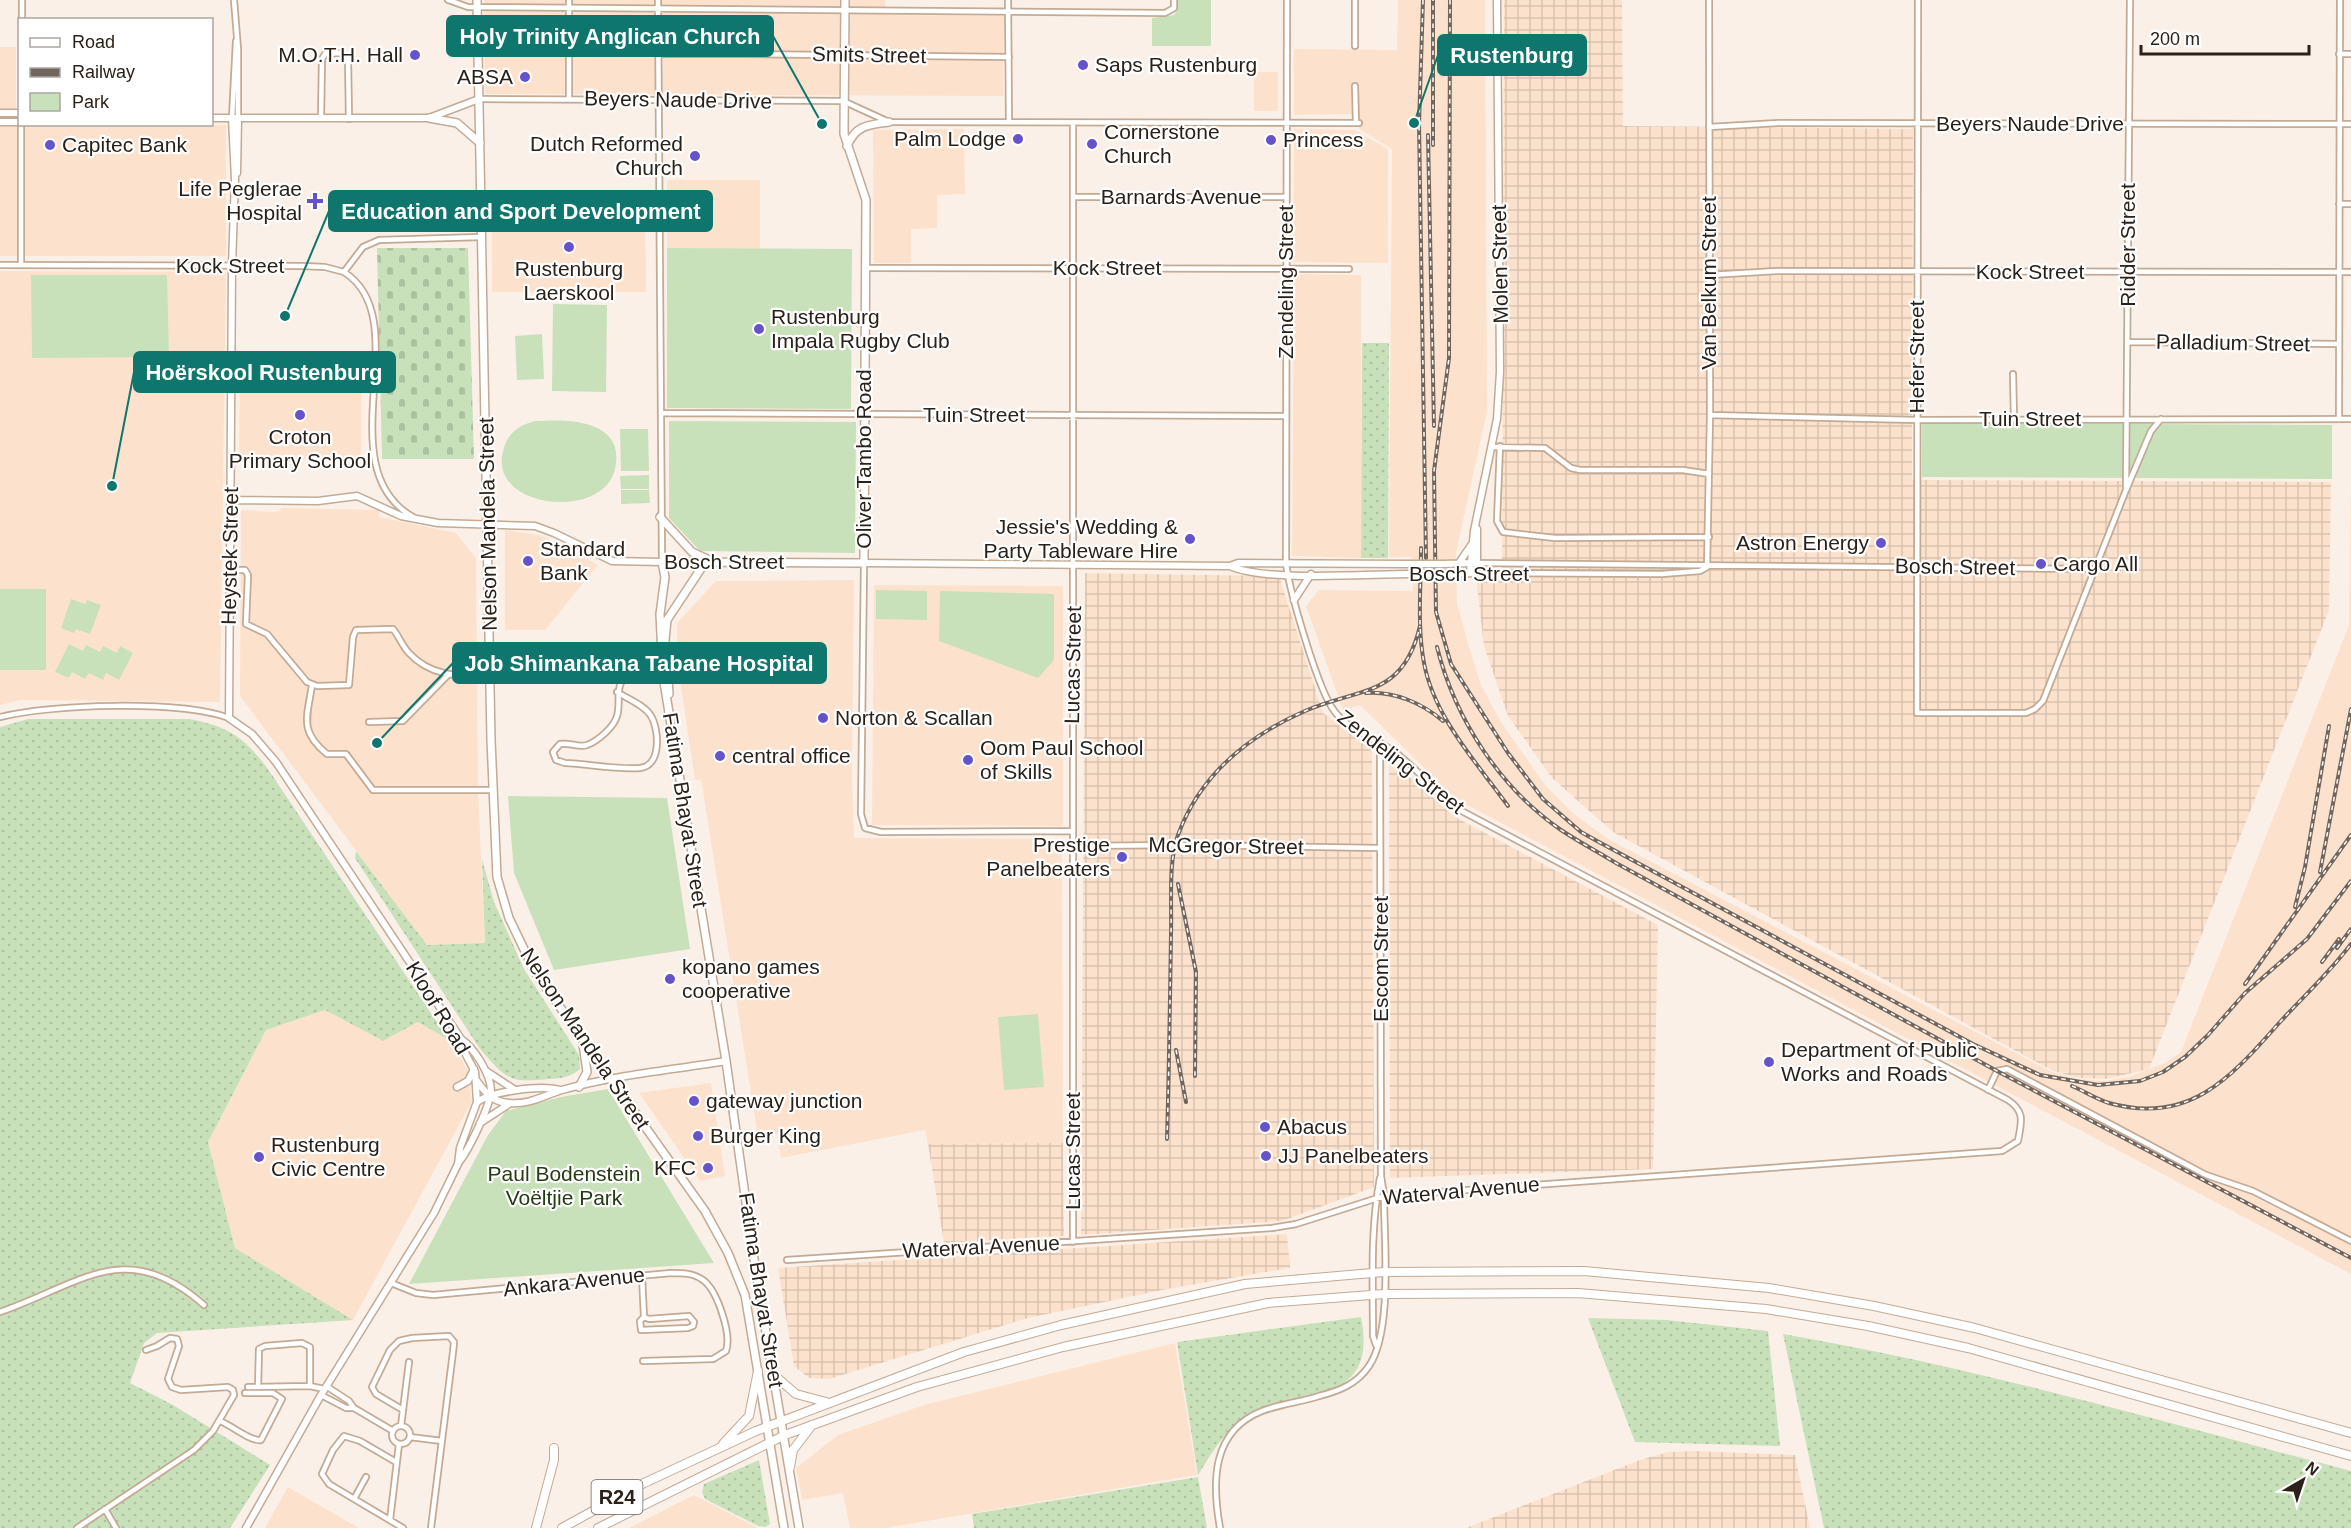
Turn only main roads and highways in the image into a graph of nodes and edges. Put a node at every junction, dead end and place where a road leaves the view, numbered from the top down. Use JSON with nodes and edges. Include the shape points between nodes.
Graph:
{"nodes":[{"id":1,"x":844,"y":0,"type":"edge"},
{"id":2,"x":477,"y":3,"type":"edge"},
{"id":3,"x":429,"y":118,"type":"road end"},
{"id":4,"x":889,"y":122,"type":"road end"},
{"id":5,"x":480,"y":143,"type":"junction"},
{"id":6,"x":848,"y":146,"type":"junction"},
{"id":7,"x":660,"y":517,"type":"road end"},
{"id":8,"x":709,"y":561,"type":"junction"},
{"id":9,"x":662,"y":562,"type":"joint"},
{"id":10,"x":864,"y":563,"type":"joint"},
{"id":11,"x":668,"y":703,"type":"junction"},
{"id":12,"x":582,"y":1041,"type":"junction"},
{"id":13,"x":579,"y":1087,"type":"road end"},
{"id":14,"x":758,"y":1371,"type":"junction"},
{"id":15,"x":774,"y":1375,"type":"junction"},
{"id":16,"x":828,"y":1402,"type":"junction"},
{"id":17,"x":782,"y":1421,"type":"junction"},
{"id":18,"x":813,"y":1424,"type":"junction"},
{"id":19,"x":767,"y":1426,"type":"junction"},
{"id":20,"x":2351,"y":1432,"type":"edge"},
{"id":21,"x":785,"y":1435,"type":"junction"},
{"id":22,"x":769,"y":1442,"type":"junction"},
{"id":23,"x":554,"y":1448,"type":"dead end"},
{"id":24,"x":717,"y":1449,"type":"junction"},
{"id":25,"x":2351,"y":1456,"type":"edge"},
{"id":26,"x":790,"y":1467,"type":"junction"},
{"id":27,"x":536,"y":1528,"type":"edge"},
{"id":28,"x":562,"y":1528,"type":"edge"},
{"id":29,"x":598,"y":1528,"type":"edge"},
{"id":30,"x":784,"y":1528,"type":"edge"},
{"id":31,"x":799,"y":1528,"type":"edge"}],
"edges":[{"from":1,"to":6,"type":"main road","name":"Oliver Tambo Road","via":[[843,101]]},
{"from":2,"to":5,"type":"main road","name":"Nelson Mandela Street"},
{"from":3,"to":5,"type":"main road","via":[[457,123]]},
{"from":4,"to":6,"type":"main road","via":[[860,127]]},
{"from":5,"to":12,"type":"main road","name":"Nelson Mandela Street","via":[[494,858],[506,908],[535,972]]},
{"from":6,"to":10,"type":"main road","name":"Oliver Tambo Road","via":[[866,200]]},
{"from":7,"to":8,"type":"main road","via":[[692,552]]},
{"from":8,"to":9,"type":"main road","name":"Bosch Street"},
{"from":8,"to":10,"type":"main road","name":"Bosch Street"},
{"from":8,"to":11,"type":"main road","via":[[667,620]]},
{"from":9,"to":11,"type":"main road","name":"Fatima Bhayat Street","via":[[665,577],[660,622]]},
{"from":11,"to":15,"type":"main road","name":"Fatima Bhayat Street"},
{"from":12,"to":13,"type":"main road","via":[[587,1064],[585,1079]]},
{"from":12,"to":14,"type":"main road","name":"Nelson Mandela Street","via":[[705,1211],[728,1253],[745,1294]]},
{"from":14,"to":19,"type":"main road","name":"Nelson Mandela Street"},
{"from":14,"to":24,"type":"main road","via":[[749,1416]]},
{"from":15,"to":16,"type":"main road","via":[[796,1394]]},
{"from":15,"to":17,"type":"main road","name":"Fatima Bhayat Street"},
{"from":16,"to":17,"type":"main road"},
{"from":16,"to":20,"type":"main road","via":[[964,1352],[1061,1325],[1245,1284],[1384,1272],[1584,1271],[1768,1288],[1874,1306],[1974,1328]]},
{"from":17,"to":19,"type":"main road","number":"R24"},
{"from":17,"to":21,"type":"main road","name":"Fatima Bhayat Street"},
{"from":18,"to":21,"type":"main road"},
{"from":18,"to":25,"type":"main road","via":[[917,1387],[1063,1347],[1268,1303],[1384,1294],[1578,1293],[1766,1309],[1868,1326],[1968,1348]]},
{"from":18,"to":26,"type":"main road","via":[[793,1450]]},
{"from":19,"to":22,"type":"main road","name":"Nelson Mandela Street"},
{"from":19,"to":24,"type":"main road","number":"R24"},
{"from":21,"to":22,"type":"main road","number":"R24"},
{"from":21,"to":26,"type":"main road","name":"Fatima Bhayat Street"},
{"from":22,"to":29,"type":"main road","number":"R24"},
{"from":22,"to":30,"type":"main road","name":"Nelson Mandela Street"},
{"from":23,"to":27,"type":"main road"},
{"from":24,"to":28,"type":"main road","number":"R24"},
{"from":26,"to":31,"type":"main road","name":"Fatima Bhayat Street"}]}
